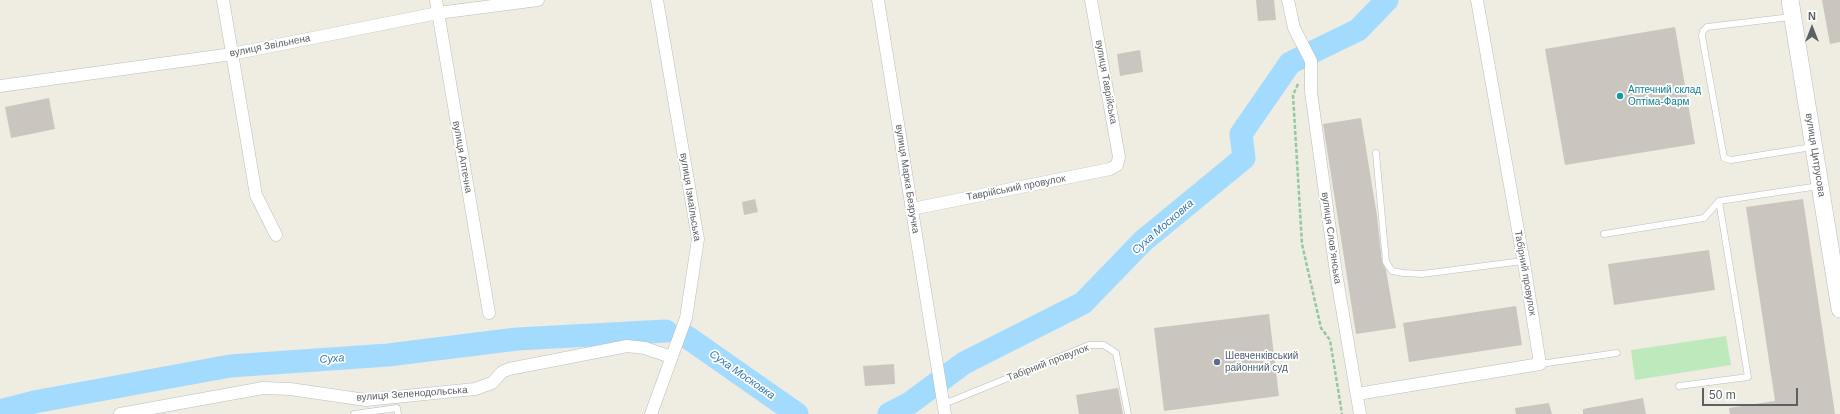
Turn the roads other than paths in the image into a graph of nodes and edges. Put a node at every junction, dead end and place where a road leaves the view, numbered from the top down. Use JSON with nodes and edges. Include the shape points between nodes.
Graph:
{"nodes":[{"id":1,"x":223,"y":0,"type":"edge"},
{"id":2,"x":436,"y":0,"type":"edge"},
{"id":3,"x":538,"y":0,"type":"edge"},
{"id":4,"x":657,"y":0,"type":"edge"},
{"id":5,"x":878,"y":0,"type":"edge"},
{"id":6,"x":1091,"y":0,"type":"edge"},
{"id":7,"x":1288,"y":0,"type":"edge"},
{"id":8,"x":1477,"y":0,"type":"edge"},
{"id":9,"x":1790,"y":0,"type":"edge"},
{"id":10,"x":438,"y":13,"type":"junction"},
{"id":11,"x":1793,"y":17,"type":"junction"},
{"id":12,"x":232,"y":54,"type":"junction"},
{"id":13,"x":0,"y":86,"type":"edge"},
{"id":14,"x":1813,"y":147,"type":"junction"},
{"id":15,"x":1376,"y":153,"type":"dead end"},
{"id":16,"x":1118,"y":164,"type":"joint"},
{"id":17,"x":1820,"y":186,"type":"junction"},
{"id":18,"x":1719,"y":200,"type":"junction"},
{"id":19,"x":912,"y":209,"type":"junction"},
{"id":20,"x":1604,"y":234,"type":"dead end"},
{"id":21,"x":276,"y":235,"type":"dead end"},
{"id":22,"x":1523,"y":262,"type":"junction"},
{"id":23,"x":1840,"y":309,"type":"edge"},
{"id":24,"x":489,"y":314,"type":"dead end"},
{"id":25,"x":1617,"y":353,"type":"dead end"},
{"id":26,"x":671,"y":357,"type":"junction"},
{"id":27,"x":1540,"y":364,"type":"junction"},
{"id":28,"x":1679,"y":386,"type":"dead end"},
{"id":29,"x":1357,"y":394,"type":"junction"},
{"id":30,"x":944,"y":404,"type":"edge"},
{"id":31,"x":397,"y":406,"type":"edge"},
{"id":32,"x":120,"y":414,"type":"edge"},
{"id":33,"x":354,"y":414,"type":"edge"},
{"id":34,"x":651,"y":414,"type":"edge"},
{"id":35,"x":1128,"y":414,"type":"edge"},
{"id":36,"x":1360,"y":414,"type":"edge"}],
"edges":[{"from":1,"to":12,"type":"street"},
{"from":2,"to":10,"type":"street","name":"вулиця Аптечна"},
{"from":3,"to":10,"type":"street","name":"вулиця Звільнена"},
{"from":4,"to":26,"type":"street","name":"вулиця Ізмаїльська","via":[[698,239],[686,318]]},
{"from":5,"to":19,"type":"street","name":"вулиця Марка Безручка"},
{"from":6,"to":16,"type":"street","name":"вулиця Таврійська","via":[[1119,157]]},
{"from":7,"to":29,"type":"street","name":"вулиця Слов’янська","via":[[1294,28],[1311,61],[1311,92],[1336,273]]},
{"from":8,"to":22,"type":"street","name":"Табірний провулок"},
{"from":9,"to":11,"type":"street","name":"вулиця Цитрусова"},
{"from":10,"to":12,"type":"street","name":"вулиця Звільнена"},
{"from":10,"to":24,"type":"street","name":"вулиця Аптечна"},
{"from":11,"to":14,"type":"street","name":"вулиця Цитрусова"},
{"from":11,"to":14,"type":"lane","via":[[1707,27],[1702,36],[1724,158],[1731,160]]},
{"from":12,"to":13,"type":"street","name":"вулиця Звільнена"},
{"from":12,"to":21,"type":"street","via":[[256,195]]},
{"from":14,"to":17,"type":"street","name":"вулиця Цитрусова"},
{"from":15,"to":22,"type":"lane","via":[[1386,262],[1392,271],[1422,274]]},
{"from":16,"to":19,"type":"street","name":"Таврійський провулок","via":[[1110,169]]},
{"from":17,"to":18,"type":"lane"},
{"from":17,"to":23,"type":"street","name":"вулиця Цитрусова"},
{"from":18,"to":20,"type":"lane","via":[[1704,218]]},
{"from":18,"to":28,"type":"lane","via":[[1748,377]]},
{"from":19,"to":30,"type":"street","name":"вулиця Марка Безручка"},
{"from":22,"to":27,"type":"street","name":"Табірний провулок"},
{"from":25,"to":27,"type":"lane"},
{"from":26,"to":31,"type":"street","name":"вулиця Зеленодольська","via":[[645,348],[627,346],[508,369],[492,383],[475,389]]},
{"from":26,"to":34,"type":"street","name":"вулиця Ізмаїльська"},
{"from":27,"to":29,"type":"street"},
{"from":29,"to":36,"type":"street","name":"вулиця Слов’янська"},
{"from":30,"to":35,"type":"lane","name":"Табірний провулок","via":[[1089,345],[1104,344],[1116,353]]},
{"from":31,"to":32,"type":"street","name":"вулиця Зеленодольська","via":[[290,389],[263,388]]},
{"from":31,"to":33,"type":"lane"}]}
